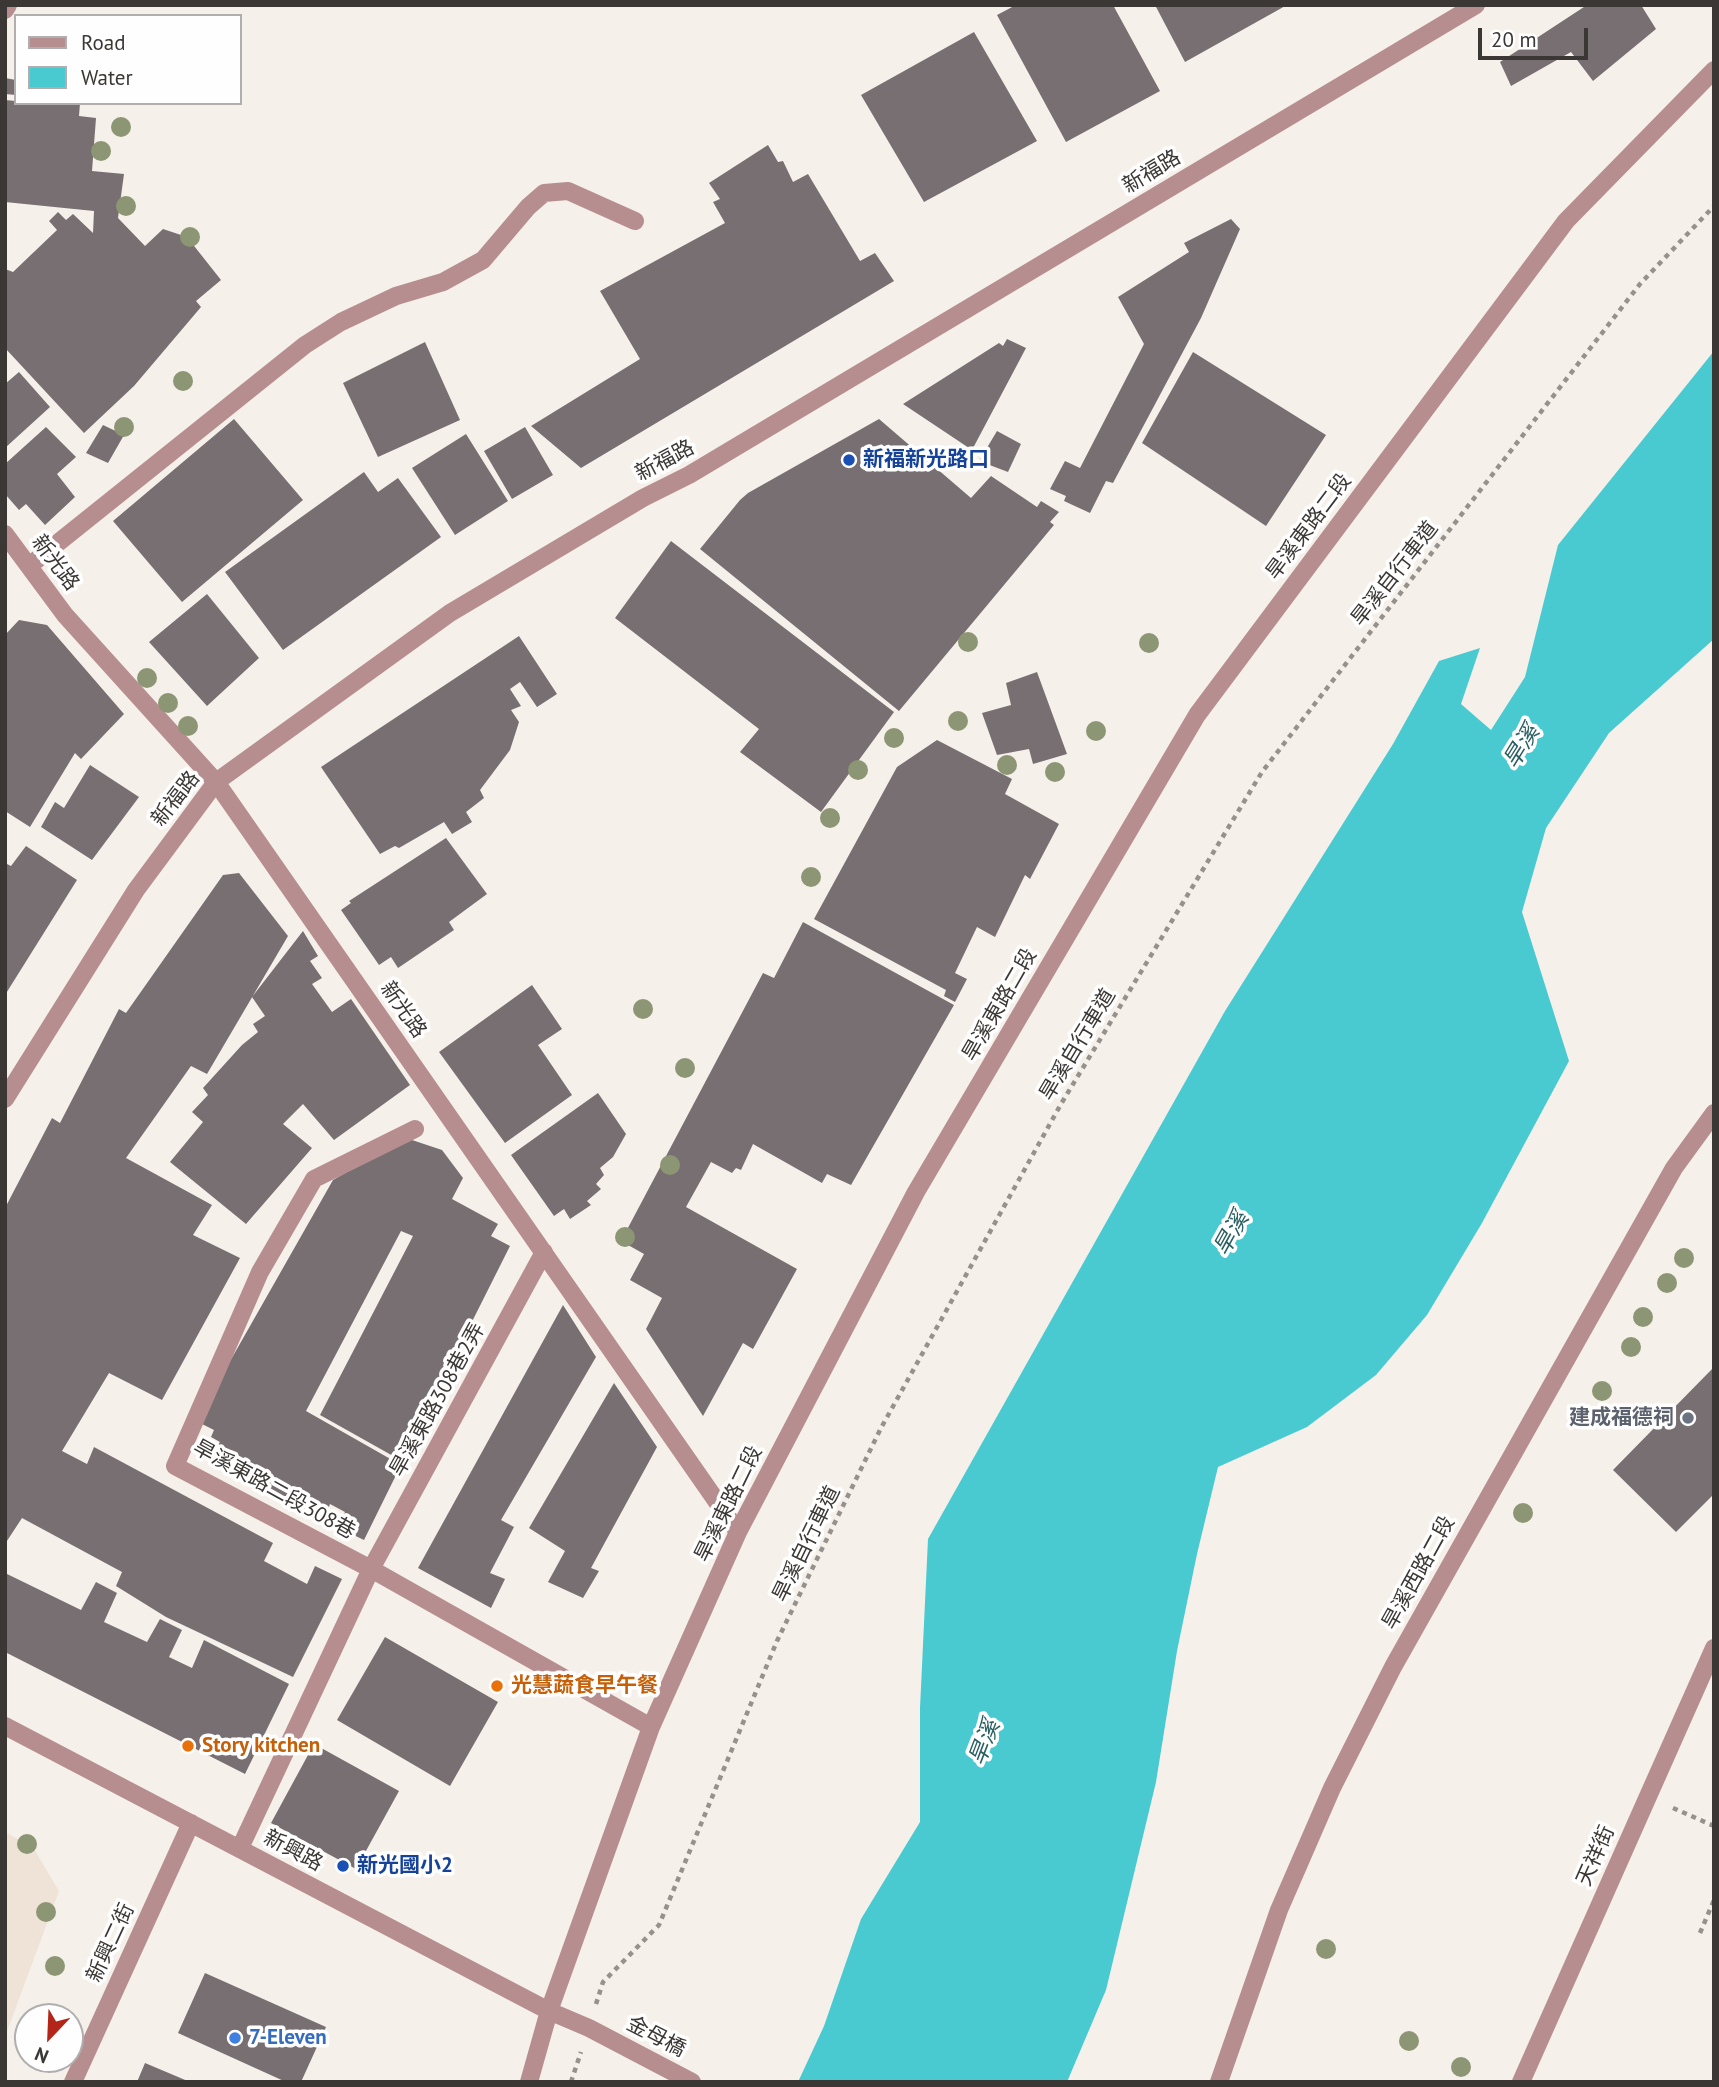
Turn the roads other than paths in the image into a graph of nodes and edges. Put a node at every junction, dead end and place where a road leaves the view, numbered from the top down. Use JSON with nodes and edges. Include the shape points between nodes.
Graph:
{"nodes":[{"id":1,"x":8,"y":5,"type":"edge"},
{"id":2,"x":1476,"y":5,"type":"edge"},
{"id":3,"x":5,"y":10,"type":"edge"},
{"id":4,"x":1714,"y":70,"type":"edge"},
{"id":5,"x":635,"y":221,"type":"dead end"},
{"id":6,"x":5,"y":534,"type":"edge"},
{"id":7,"x":29,"y":566,"type":"junction"},
{"id":8,"x":216,"y":782,"type":"junction"},
{"id":9,"x":6,"y":1096,"type":"edge"},
{"id":10,"x":1714,"y":1113,"type":"edge"},
{"id":11,"x":415,"y":1129,"type":"dead end"},
{"id":12,"x":544,"y":1252,"type":"junction"},
{"id":13,"x":738,"y":1532,"type":"junction"},
{"id":14,"x":372,"y":1569,"type":"junction"},
{"id":15,"x":1714,"y":1648,"type":"edge"},
{"id":16,"x":5,"y":1726,"type":"edge"},
{"id":17,"x":651,"y":1727,"type":"junction"},
{"id":18,"x":191,"y":1823,"type":"junction"},
{"id":19,"x":240,"y":1849,"type":"junction"},
{"id":20,"x":549,"y":2011,"type":"junction"},
{"id":21,"x":598,"y":2033,"type":"joint"},
{"id":22,"x":73,"y":2082,"type":"edge"},
{"id":23,"x":529,"y":2082,"type":"edge"},
{"id":24,"x":692,"y":2082,"type":"edge"},
{"id":25,"x":1219,"y":2082,"type":"edge"},
{"id":26,"x":1521,"y":2082,"type":"edge"}],
"edges":[{"from":1,"to":3,"type":"street"},
{"from":2,"to":8,"type":"street","name":"新福路","via":[[450,613]]},
{"from":4,"to":13,"type":"street","name":"旱溪東路二段","via":[[1566,221],[1197,715],[916,1192]]},
{"from":5,"to":7,"type":"street","via":[[568,191],[544,193],[482,260],[443,282],[396,296],[341,322],[305,345]]},
{"from":6,"to":7,"type":"street","name":"新光路"},
{"from":7,"to":8,"type":"street","name":"新光路","via":[[65,615]]},
{"from":8,"to":9,"type":"street","name":"新福路","via":[[136,890]]},
{"from":8,"to":12,"type":"street","name":"新光路"},
{"from":10,"to":25,"type":"street","name":"旱溪西路二段","via":[[1674,1168],[1393,1667],[1332,1788],[1279,1910]]},
{"from":11,"to":14,"type":"street","name":"旱溪東路二段308巷","via":[[314,1179],[260,1272],[175,1466]]},
{"from":12,"to":13,"type":"street","name":"新光路"},
{"from":12,"to":14,"type":"street","name":"旱溪東路308巷2弄"},
{"from":13,"to":17,"type":"street","name":"旱溪東路二段"},
{"from":14,"to":17,"type":"street","name":"旱溪東路二段308巷"},
{"from":14,"to":19,"type":"street","name":"旱溪東路308巷2弄"},
{"from":15,"to":26,"type":"street","name":"天祥街"},
{"from":16,"to":18,"type":"street","name":"新興路"},
{"from":17,"to":20,"type":"street","name":"旱溪東路二段"},
{"from":18,"to":19,"type":"street","name":"新興路"},
{"from":18,"to":22,"type":"street","name":"新興二街"},
{"from":19,"to":20,"type":"street","name":"新興路"},
{"from":20,"to":21,"type":"street","name":"新興路"},
{"from":20,"to":23,"type":"street","name":"旱溪東路二段"},
{"from":21,"to":24,"type":"street","name":"金母橋"}]}
